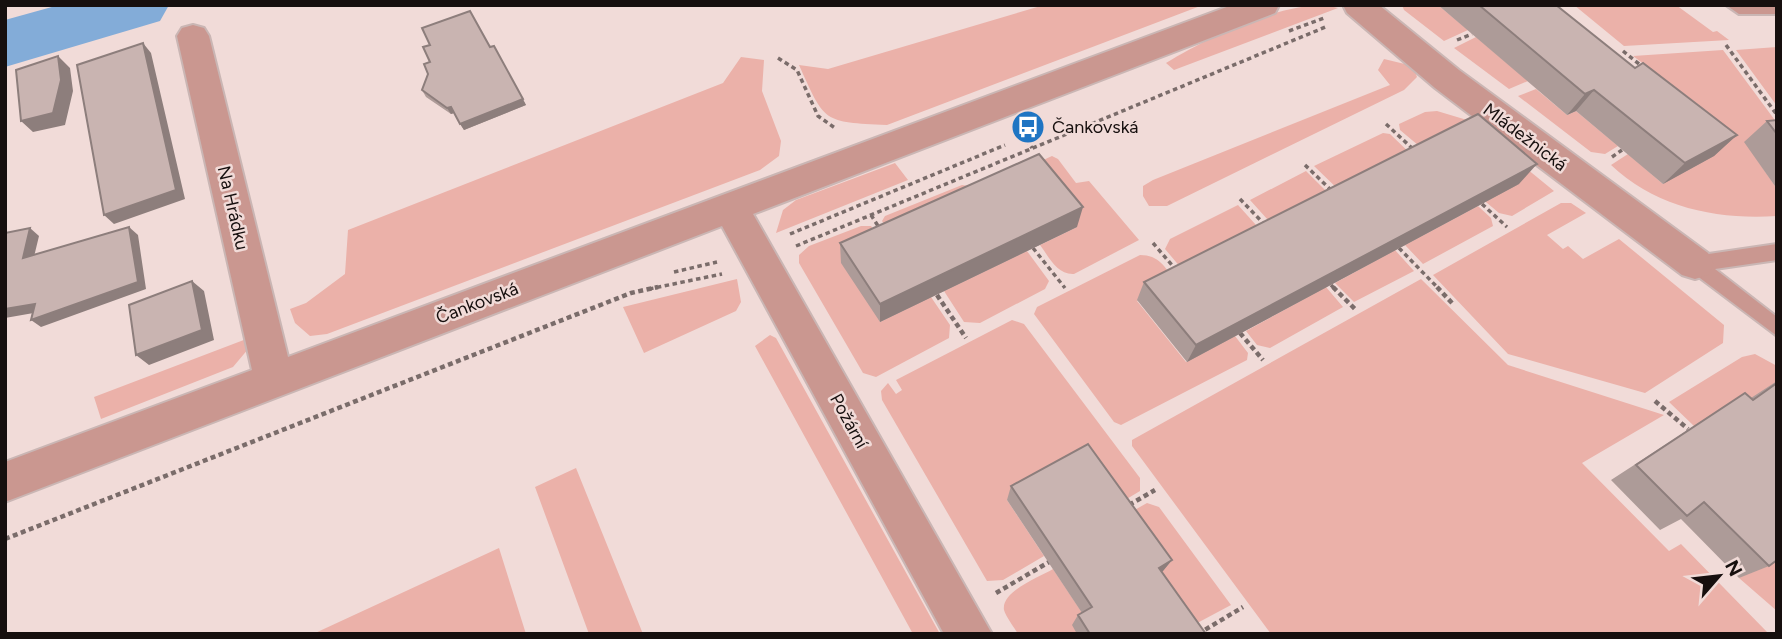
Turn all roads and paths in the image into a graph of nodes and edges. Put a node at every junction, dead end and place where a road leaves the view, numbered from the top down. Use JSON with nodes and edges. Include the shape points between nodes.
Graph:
{"nodes":[{"id":1,"x":1264,"y":5,"type":"edge"},
{"id":2,"x":1734,"y":5,"type":"edge"},
{"id":3,"x":1777,"y":9,"type":"edge"},
{"id":4,"x":1364,"y":10,"type":"edge"},
{"id":5,"x":193,"y":36,"type":"dead end"},
{"id":6,"x":1726,"y":45,"type":"dead end"},
{"id":7,"x":1623,"y":51,"type":"dead end"},
{"id":8,"x":778,"y":58,"type":"dead end"},
{"id":9,"x":1655,"y":76,"type":"edge"},
{"id":10,"x":1777,"y":115,"type":"edge"},
{"id":11,"x":1386,"y":124,"type":"dead end"},
{"id":12,"x":842,"y":130,"type":"dead end"},
{"id":13,"x":962,"y":154,"type":"dead end"},
{"id":14,"x":1421,"y":156,"type":"edge"},
{"id":15,"x":1306,"y":165,"type":"dead end"},
{"id":16,"x":975,"y":172,"type":"junction"},
{"id":17,"x":969,"y":175,"type":"junction"},
{"id":18,"x":978,"y":186,"type":"edge"},
{"id":19,"x":1339,"y":197,"type":"edge"},
{"id":20,"x":1240,"y":199,"type":"dead end"},
{"id":21,"x":1482,"y":204,"type":"edge"},
{"id":22,"x":730,"y":207,"type":"junction"},
{"id":23,"x":871,"y":215,"type":"junction"},
{"id":24,"x":1507,"y":227,"type":"dead end"},
{"id":25,"x":883,"y":232,"type":"edge"},
{"id":26,"x":1272,"y":232,"type":"edge"},
{"id":27,"x":1153,"y":243,"type":"dead end"},
{"id":28,"x":1033,"y":248,"type":"edge"},
{"id":29,"x":1399,"y":248,"type":"edge"},
{"id":30,"x":1777,"y":252,"type":"edge"},
{"id":31,"x":1695,"y":264,"type":"junction"},
{"id":32,"x":766,"y":274,"type":"junction"},
{"id":33,"x":1182,"y":277,"type":"edge"},
{"id":34,"x":1331,"y":285,"type":"edge"},
{"id":35,"x":1065,"y":288,"type":"dead end"},
{"id":36,"x":936,"y":295,"type":"edge"},
{"id":37,"x":1452,"y":303,"type":"dead end"},
{"id":38,"x":1354,"y":309,"type":"dead end"},
{"id":39,"x":1777,"y":328,"type":"edge"},
{"id":40,"x":1241,"y":333,"type":"edge"},
{"id":41,"x":966,"y":338,"type":"dead end"},
{"id":42,"x":1263,"y":360,"type":"dead end"},
{"id":43,"x":274,"y":380,"type":"junction"},
{"id":44,"x":1655,"y":401,"type":"dead end"},
{"id":45,"x":1688,"y":429,"type":"edge"},
{"id":46,"x":5,"y":481,"type":"edge"},
{"id":47,"x":1155,"y":491,"type":"dead end"},
{"id":48,"x":1120,"y":510,"type":"edge"},
{"id":49,"x":5,"y":539,"type":"edge"},
{"id":50,"x":1049,"y":562,"type":"edge"},
{"id":51,"x":989,"y":597,"type":"dead end"},
{"id":52,"x":1243,"y":607,"type":"dead end"},
{"id":53,"x":969,"y":634,"type":"edge"},
{"id":54,"x":1198,"y":634,"type":"edge"}],
"edges":[{"from":1,"to":22,"type":"street","name":"Čankovská"},
{"from":2,"to":3,"type":"lane","via":[[1739,9]]},
{"from":4,"to":16,"type":"path"},
{"from":4,"to":31,"type":"street","name":"Mládežnická","via":[[1447,79]]},
{"from":5,"to":43,"type":"street","name":"Na Hrádku"},
{"from":6,"to":10,"type":"path"},
{"from":7,"to":9,"type":"path"},
{"from":8,"to":12,"type":"path","via":[[797,71],[818,116]]},
{"from":11,"to":14,"type":"path"},
{"from":13,"to":16,"type":"path"},
{"from":15,"to":19,"type":"path"},
{"from":16,"to":17,"type":"path"},
{"from":17,"to":18,"type":"path"},
{"from":17,"to":23,"type":"path"},
{"from":20,"to":26,"type":"path"},
{"from":21,"to":24,"type":"path"},
{"from":22,"to":32,"type":"street","name":"Požární"},
{"from":22,"to":43,"type":"street","name":"Čankovská"},
{"from":23,"to":25,"type":"path"},
{"from":23,"to":32,"type":"path"},
{"from":27,"to":33,"type":"path"},
{"from":28,"to":35,"type":"path"},
{"from":29,"to":37,"type":"path"},
{"from":30,"to":31,"type":"lane"},
{"from":31,"to":39,"type":"lane","name":"Mládežnická"},
{"from":32,"to":49,"type":"path","via":[[731,272],[631,293]]},
{"from":32,"to":53,"type":"street","name":"Požární"},
{"from":34,"to":38,"type":"path"},
{"from":36,"to":41,"type":"path"},
{"from":40,"to":42,"type":"path"},
{"from":43,"to":46,"type":"street","name":"Čankovská"},
{"from":44,"to":45,"type":"path"},
{"from":47,"to":48,"type":"path"},
{"from":50,"to":51,"type":"path"},
{"from":52,"to":54,"type":"path"}]}
